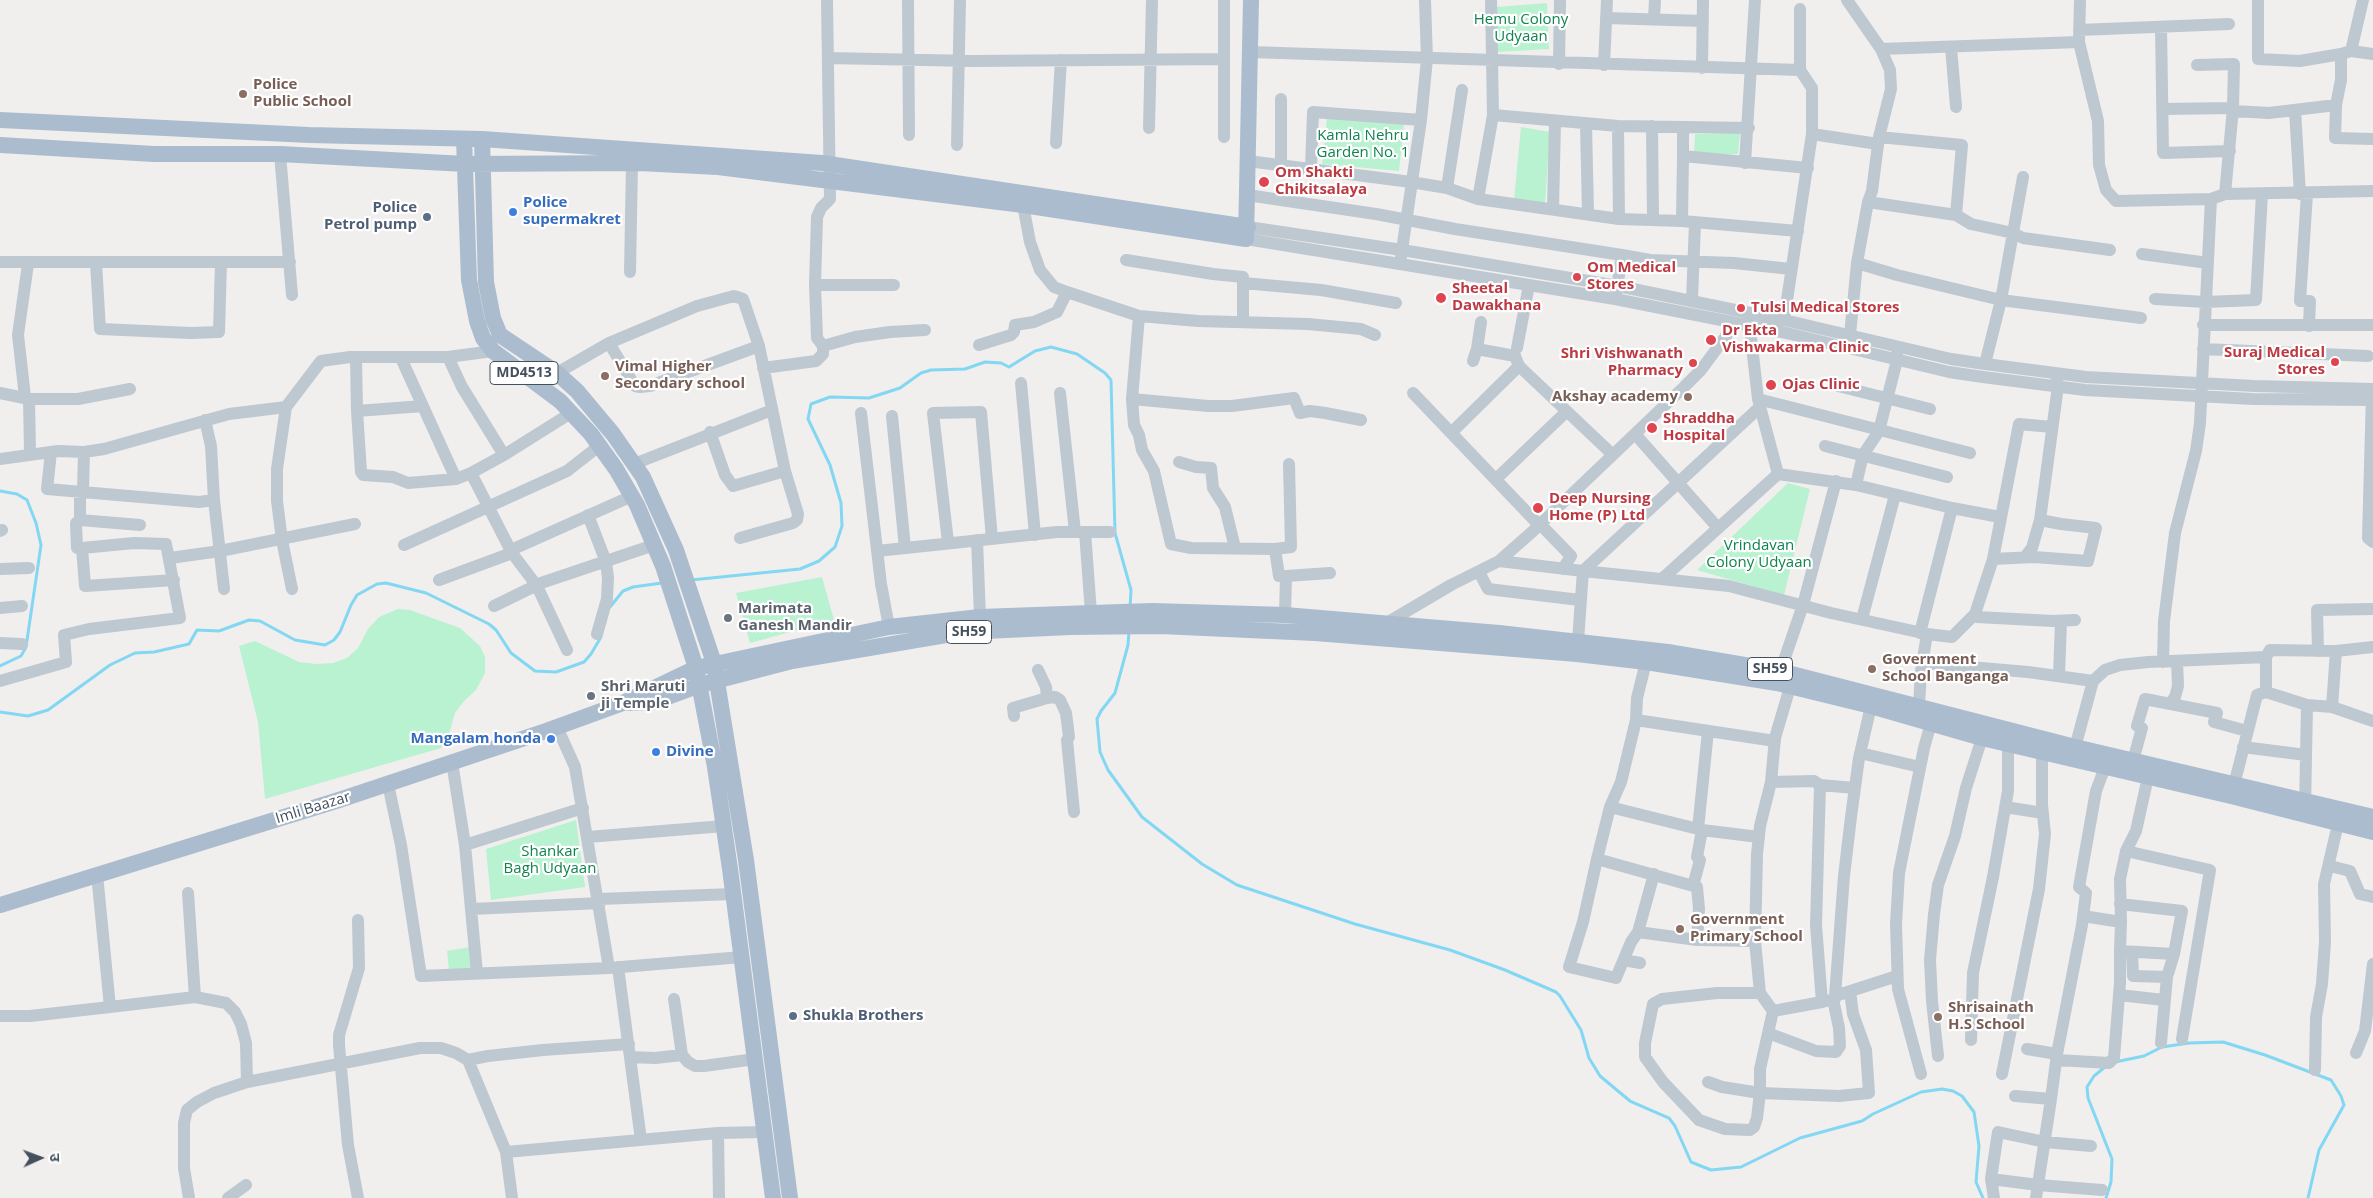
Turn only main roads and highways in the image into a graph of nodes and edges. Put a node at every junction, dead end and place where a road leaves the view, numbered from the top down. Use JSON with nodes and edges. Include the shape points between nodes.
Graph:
{"nodes":[{"id":1,"x":1251,"y":0,"type":"edge"},
{"id":2,"x":0,"y":120,"type":"edge"},
{"id":3,"x":464,"y":139,"type":"junction"},
{"id":4,"x":482,"y":139,"type":"junction"},
{"id":5,"x":0,"y":145,"type":"edge"},
{"id":6,"x":465,"y":164,"type":"junction"},
{"id":7,"x":482,"y":164,"type":"junction"},
{"id":8,"x":1024,"y":199,"type":"junction"},
{"id":9,"x":1117,"y":619,"type":"junction"},
{"id":10,"x":714,"y":663,"type":"junction"},
{"id":11,"x":696,"y":668,"type":"junction"},
{"id":12,"x":1782,"y":680,"type":"junction"},
{"id":13,"x":718,"y":681,"type":"junction"},
{"id":14,"x":700,"y":686,"type":"junction"},
{"id":15,"x":623,"y":703,"type":"junction"},
{"id":16,"x":2074,"y":753,"type":"junction"},
{"id":17,"x":2306,"y":809,"type":"junction"},
{"id":18,"x":2373,"y":817,"type":"edge"},
{"id":19,"x":2373,"y":832,"type":"edge"},
{"id":20,"x":0,"y":905,"type":"edge"},
{"id":21,"x":773,"y":1198,"type":"edge"},
{"id":22,"x":790,"y":1198,"type":"edge"}],
"edges":[{"from":1,"to":8,"type":"main road","via":[[1247,233]]},
{"from":2,"to":3,"type":"main road"},
{"from":3,"to":4,"type":"main road"},
{"from":3,"to":6,"type":"main road","number":"MD4513"},
{"from":4,"to":7,"type":"main road","number":"MD4513"},
{"from":4,"to":8,"type":"main road","via":[[831,164]]},
{"from":5,"to":6,"type":"main road","via":[[154,154],[280,154]]},
{"from":6,"to":7,"type":"main road"},
{"from":6,"to":11,"type":"main road","number":"MD4513","via":[[469,280],[476,321],[483,338],[493,351],[560,401],[599,446],[632,496],[668,578]]},
{"from":7,"to":8,"type":"main road","via":[[632,163],[718,167]]},
{"from":7,"to":10,"type":"main road","number":"MD4513","via":[[486,282],[500,335],[576,391],[613,434],[643,477],[676,550]]},
{"from":9,"to":10,"type":"main road","number":"SH59","via":[[1091,612],[980,617],[889,627]]},
{"from":9,"to":12,"type":"main road","number":"SH59","via":[[1160,626],[1285,631],[1646,662]]},
{"from":9,"to":12,"type":"main road","number":"SH59","via":[[1153,611],[1285,614],[1386,623],[1668,652]]},
{"from":9,"to":13,"type":"main road","number":"SH59","via":[[931,636],[792,661]]},
{"from":10,"to":11,"type":"main road","number":"SH59"},
{"from":10,"to":13,"type":"main road"},
{"from":11,"to":14,"type":"main road"},
{"from":11,"to":15,"type":"main road"},
{"from":12,"to":16,"type":"main road","number":"SH59","via":[[1919,706]]},
{"from":12,"to":16,"type":"main road","number":"SH59","via":[[1982,738],[2042,752]]},
{"from":13,"to":14,"type":"main road","number":"SH59"},
{"from":13,"to":22,"type":"main road","via":[[746,860]]},
{"from":14,"to":15,"type":"main road","via":[[654,702]]},
{"from":14,"to":21,"type":"main road","via":[[724,826]]},
{"from":15,"to":20,"type":"main road","name":"Imli Baazar","via":[[388,784]]},
{"from":16,"to":17,"type":"main road","number":"SH59","via":[[2133,761],[2234,785]]},
{"from":16,"to":17,"type":"main road","number":"SH59","via":[[2105,768]]},
{"from":17,"to":18,"type":"main road","number":"SH59"},
{"from":17,"to":19,"type":"main road","number":"SH59","via":[[2338,824]]}]}
